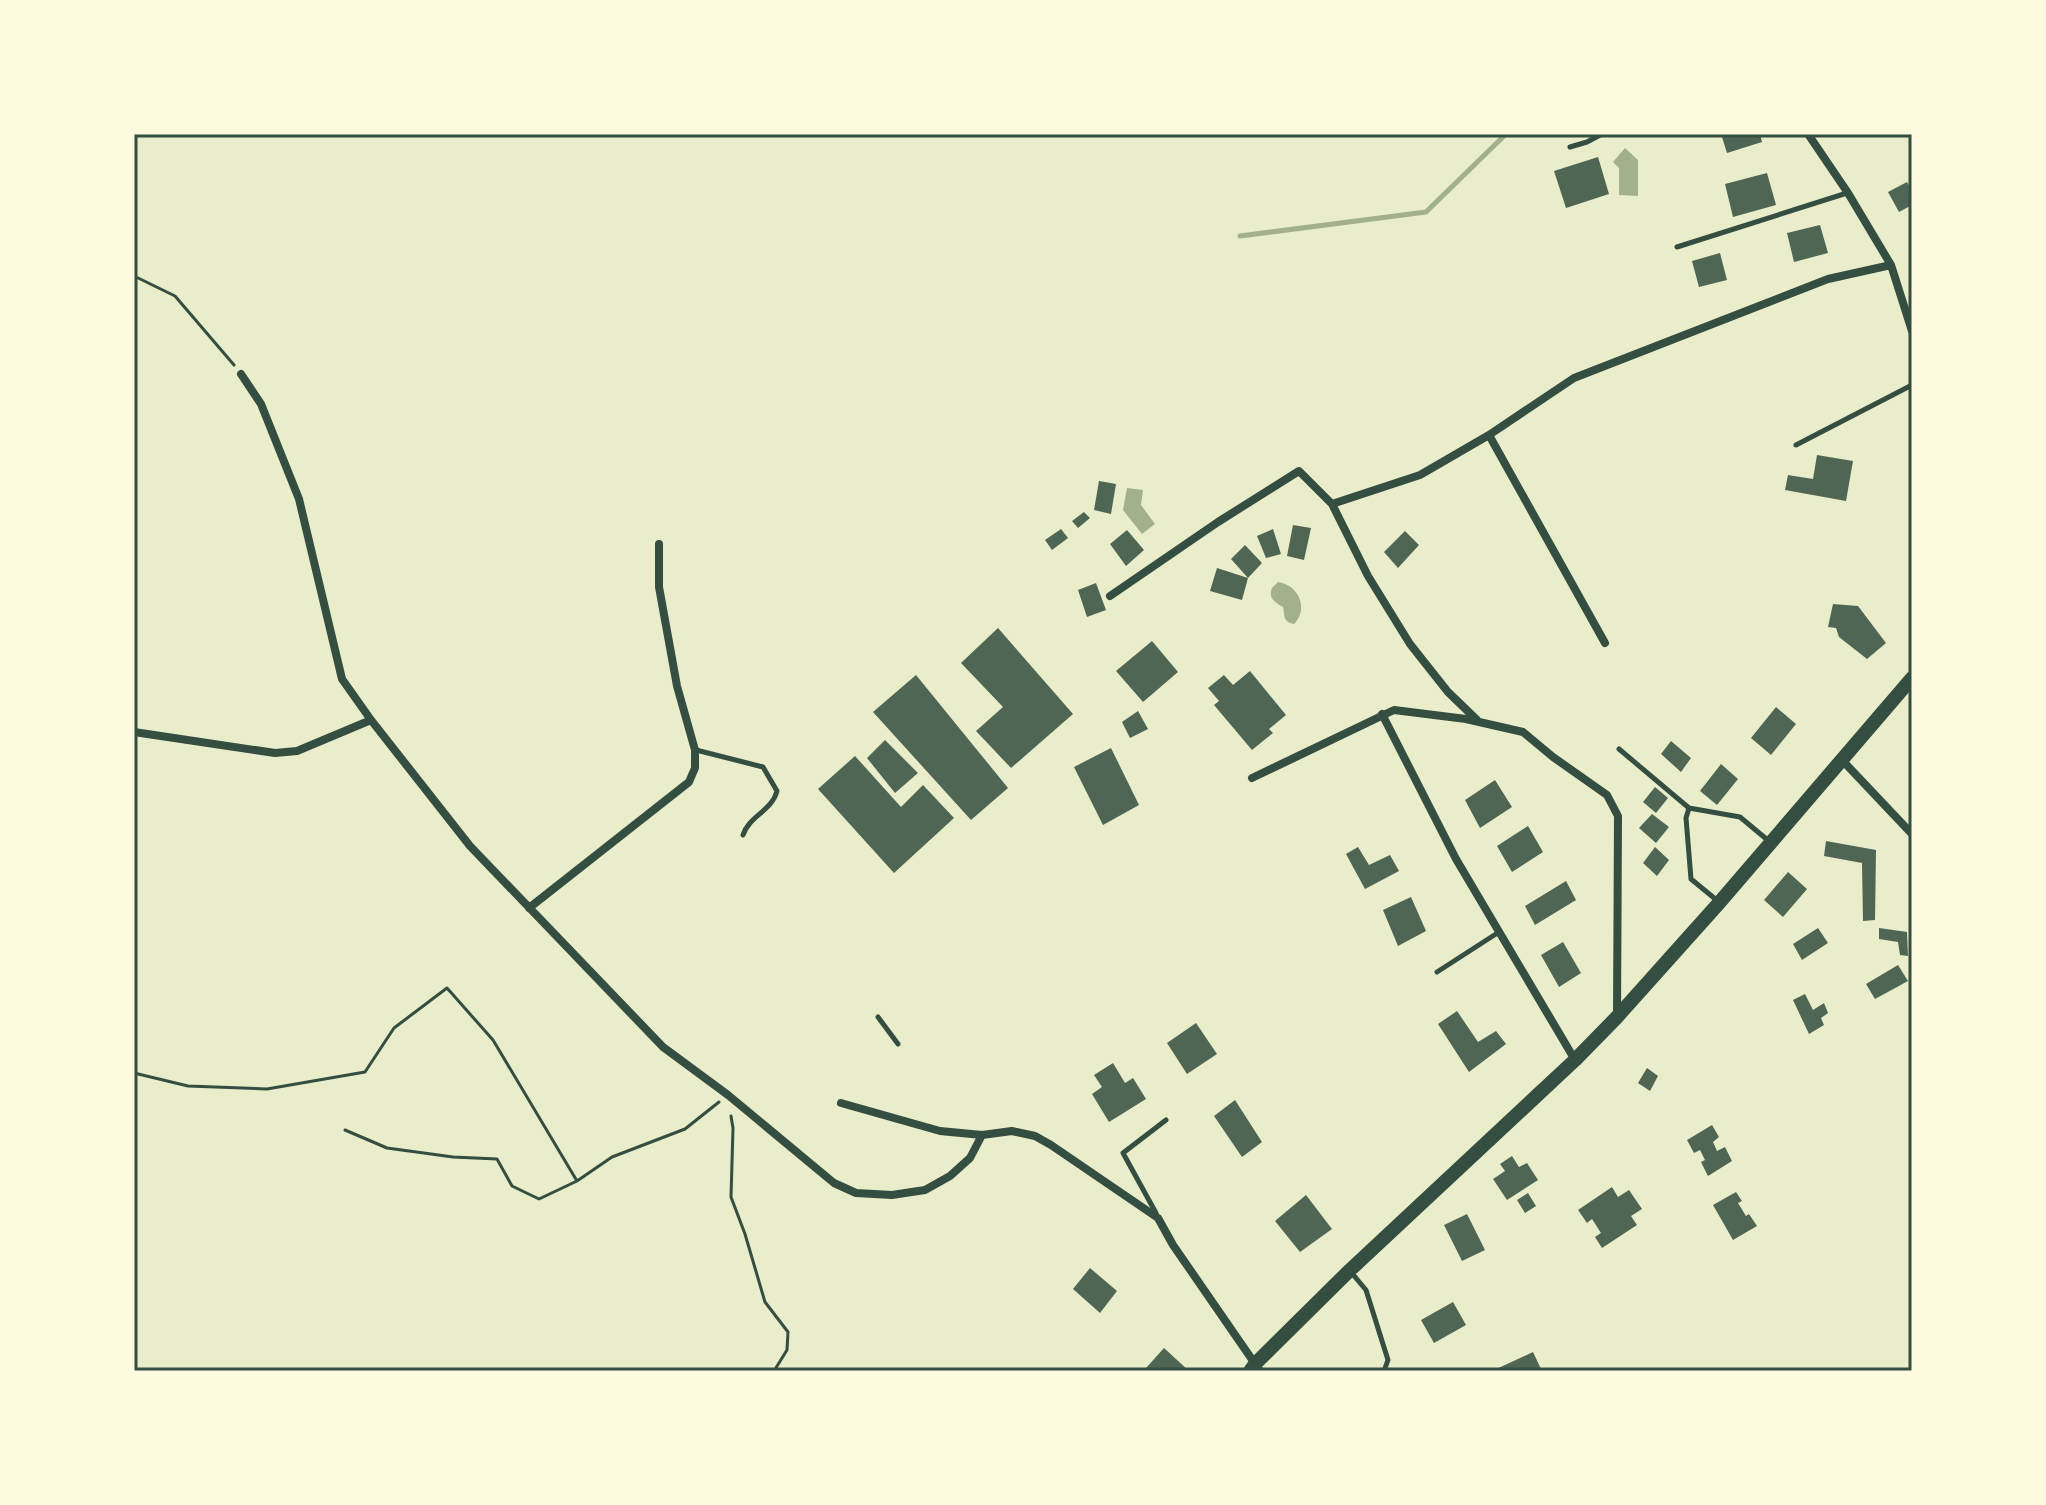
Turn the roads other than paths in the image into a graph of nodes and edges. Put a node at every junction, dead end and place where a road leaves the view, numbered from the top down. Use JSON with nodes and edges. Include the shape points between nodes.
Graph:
{"nodes":[{"id":1,"x":1602,"y":134,"type":"edge"},
{"id":2,"x":1808,"y":134,"type":"edge"},
{"id":3,"x":1570,"y":147,"type":"dead end"},
{"id":4,"x":1848,"y":193,"type":"junction"},
{"id":5,"x":1677,"y":247,"type":"dead end"},
{"id":6,"x":1891,"y":265,"type":"junction"},
{"id":7,"x":1912,"y":331,"type":"edge"},
{"id":8,"x":241,"y":374,"type":"road end"},
{"id":9,"x":1912,"y":385,"type":"edge"},
{"id":10,"x":1489,"y":435,"type":"junction"},
{"id":11,"x":1796,"y":445,"type":"dead end"},
{"id":12,"x":1332,"y":504,"type":"junction"},
{"id":13,"x":659,"y":544,"type":"dead end"},
{"id":14,"x":1110,"y":596,"type":"dead end"},
{"id":15,"x":1605,"y":643,"type":"dead end"},
{"id":16,"x":1912,"y":678,"type":"edge"},
{"id":17,"x":1382,"y":714,"type":"junction"},
{"id":18,"x":371,"y":720,"type":"junction"},
{"id":19,"x":1479,"y":723,"type":"junction"},
{"id":20,"x":134,"y":732,"type":"edge"},
{"id":21,"x":1619,"y":749,"type":"dead end"},
{"id":22,"x":695,"y":750,"type":"junction"},
{"id":23,"x":1842,"y":760,"type":"junction"},
{"id":24,"x":1252,"y":778,"type":"dead end"},
{"id":25,"x":1689,"y":808,"type":"junction"},
{"id":26,"x":1912,"y":834,"type":"edge"},
{"id":27,"x":743,"y":835,"type":"dead end"},
{"id":28,"x":1771,"y":843,"type":"junction"},
{"id":29,"x":1719,"y":903,"type":"junction"},
{"id":30,"x":529,"y":908,"type":"junction"},
{"id":31,"x":1499,"y":932,"type":"junction"},
{"id":32,"x":1437,"y":972,"type":"dead end"},
{"id":33,"x":878,"y":1017,"type":"dead end"},
{"id":34,"x":1617,"y":1017,"type":"junction"},
{"id":35,"x":898,"y":1044,"type":"dead end"},
{"id":36,"x":1575,"y":1060,"type":"junction"},
{"id":37,"x":841,"y":1103,"type":"dead end"},
{"id":38,"x":1166,"y":1120,"type":"dead end"},
{"id":39,"x":982,"y":1135,"type":"junction"},
{"id":40,"x":1158,"y":1218,"type":"junction"},
{"id":41,"x":1350,"y":1270,"type":"junction"},
{"id":42,"x":1255,"y":1369,"type":"edge"},
{"id":43,"x":1384,"y":1371,"type":"edge"}],
"edges":[{"from":1,"to":3,"type":"lane"},
{"from":2,"to":4,"type":"street"},
{"from":4,"to":5,"type":"lane"},
{"from":4,"to":6,"type":"street"},
{"from":6,"to":7,"type":"street"},
{"from":6,"to":10,"type":"street","via":[[1828,279],[1574,378]]},
{"from":8,"to":18,"type":"street","via":[[261,404],[299,499],[342,679]]},
{"from":9,"to":11,"type":"lane"},
{"from":10,"to":12,"type":"street","via":[[1420,475]]},
{"from":10,"to":15,"type":"street"},
{"from":12,"to":14,"type":"street","via":[[1299,471]]},
{"from":12,"to":19,"type":"street","via":[[1410,644]]},
{"from":13,"to":22,"type":"street","via":[[659,587]]},
{"from":16,"to":23,"type":"street"},
{"from":17,"to":19,"type":"street","via":[[1394,710]]},
{"from":17,"to":24,"type":"street"},
{"from":17,"to":31,"type":"street"},
{"from":18,"to":20,"type":"street","via":[[297,751],[275,753]]},
{"from":18,"to":30,"type":"street","via":[[470,846]]},
{"from":19,"to":34,"type":"street","via":[[1523,732],[1607,795],[1618,816]]},
{"from":21,"to":25,"type":"lane"},
{"from":22,"to":27,"type":"lane","via":[[763,767],[770,777],[777,791],[774,802]]},
{"from":22,"to":30,"type":"street","via":[[689,782]]},
{"from":23,"to":26,"type":"street"},
{"from":23,"to":28,"type":"street"},
{"from":25,"to":28,"type":"lane","via":[[1740,817]]},
{"from":25,"to":29,"type":"lane","via":[[1691,879]]},
{"from":28,"to":29,"type":"street"},
{"from":29,"to":34,"type":"street"},
{"from":30,"to":39,"type":"street","via":[[663,1047],[834,1183],[856,1193],[925,1190],[970,1158]]},
{"from":31,"to":32,"type":"lane"},
{"from":31,"to":36,"type":"street"},
{"from":33,"to":35,"type":"lane"},
{"from":34,"to":36,"type":"street"},
{"from":36,"to":41,"type":"street"},
{"from":37,"to":39,"type":"street","via":[[940,1131]]},
{"from":38,"to":40,"type":"lane","via":[[1123,1153]]},
{"from":39,"to":40,"type":"street","via":[[1012,1131],[1035,1136]]},
{"from":40,"to":42,"type":"street"},
{"from":41,"to":42,"type":"street"},
{"from":41,"to":43,"type":"lane","via":[[1366,1290],[1388,1360]]}]}
